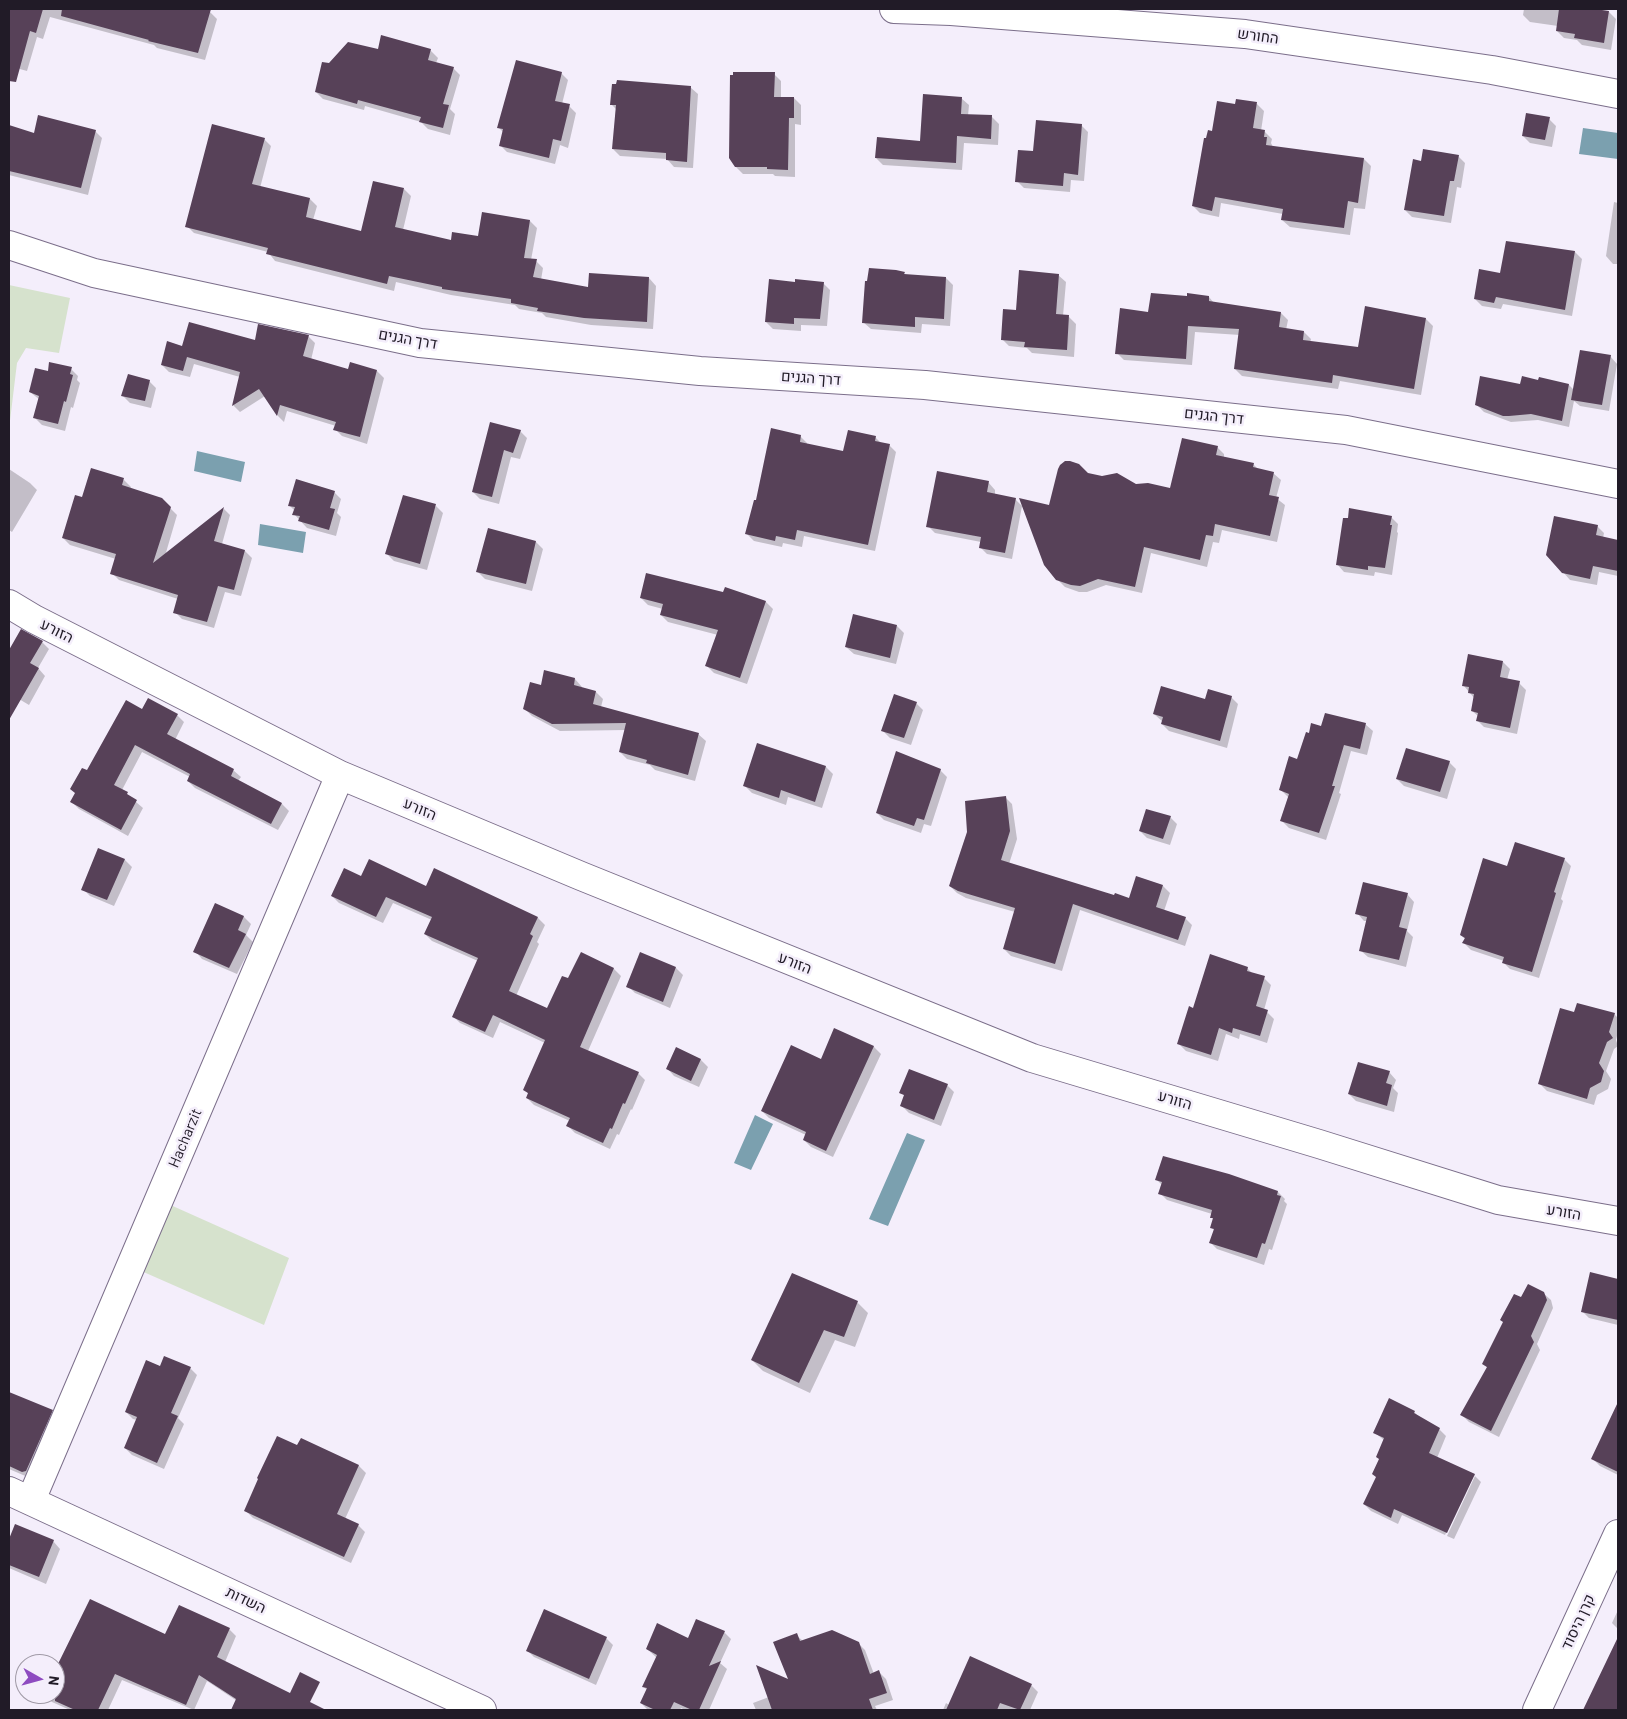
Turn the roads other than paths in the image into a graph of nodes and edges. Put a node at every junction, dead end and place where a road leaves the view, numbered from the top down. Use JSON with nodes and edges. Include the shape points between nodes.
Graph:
{"nodes":[{"id":1,"x":894,"y":9,"type":"edge"},
{"id":2,"x":1201,"y":19,"type":"edge"},
{"id":3,"x":1618,"y":94,"type":"edge"},
{"id":4,"x":9,"y":245,"type":"edge"},
{"id":5,"x":1618,"y":484,"type":"edge"},
{"id":6,"x":9,"y":604,"type":"edge"},
{"id":7,"x":340,"y":775,"type":"junction"},
{"id":8,"x":1618,"y":1221,"type":"edge"},
{"id":9,"x":20,"y":1496,"type":"edge"},
{"id":10,"x":1618,"y":1534,"type":"edge"},
{"id":11,"x":482,"y":1710,"type":"edge"},
{"id":12,"x":1537,"y":1710,"type":"edge"}],
"edges":[{"from":1,"to":2,"type":"street","name":"החורש"},
{"from":2,"to":3,"type":"street","name":"החורש","via":[[1245,34],[1492,70]]},
{"from":4,"to":5,"type":"street","name":"דרך הגנים","via":[[94,273],[420,343],[700,371],[925,385],[1346,430]]},
{"from":6,"to":7,"type":"street","name":"הזורע"},
{"from":7,"to":8,"type":"street","name":"הזורע","via":[[1032,1058],[1498,1200]]},
{"from":7,"to":9,"type":"street","name":"Hacharzit"},
{"from":9,"to":11,"type":"street","name":"השדות"},
{"from":10,"to":12,"type":"street","name":"קרן היסוד"}]}
